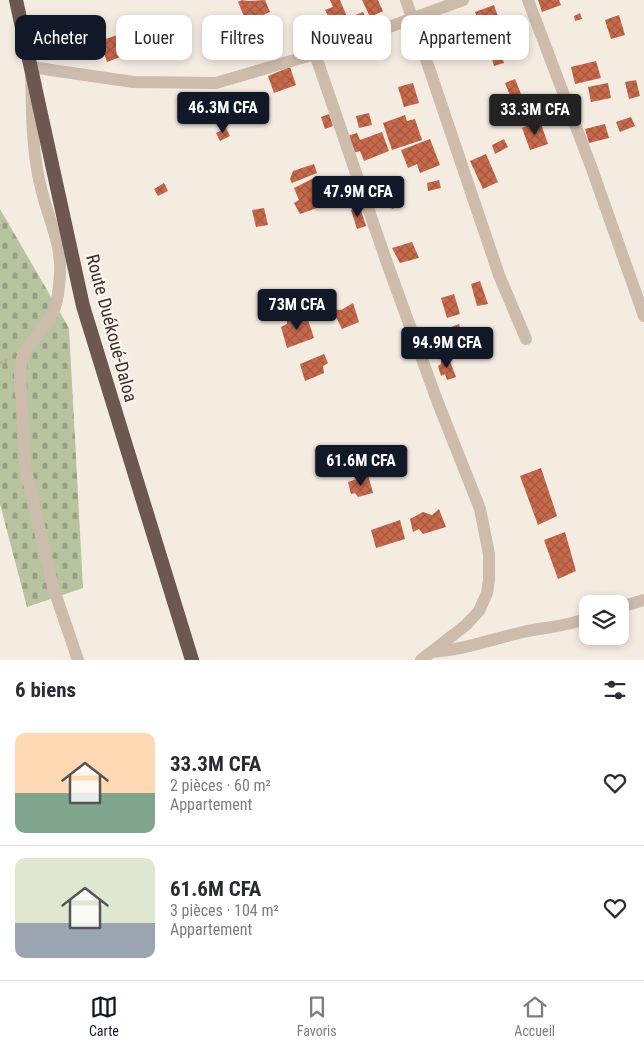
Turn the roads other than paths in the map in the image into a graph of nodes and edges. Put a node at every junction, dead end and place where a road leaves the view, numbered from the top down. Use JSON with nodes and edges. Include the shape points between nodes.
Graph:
{"nodes":[{"id":1,"x":16,"y":0,"type":"edge"},
{"id":2,"x":406,"y":0,"type":"edge"},
{"id":3,"x":462,"y":0,"type":"edge"},
{"id":4,"x":528,"y":0,"type":"edge"},
{"id":5,"x":411,"y":15,"type":"edge"},
{"id":6,"x":420,"y":15,"type":"edge"},
{"id":7,"x":295,"y":60,"type":"edge"},
{"id":8,"x":317,"y":60,"type":"edge"},
{"id":9,"x":426,"y":60,"type":"edge"},
{"id":10,"x":31,"y":67,"type":"junction"},
{"id":11,"x":644,"y":316,"type":"edge"},
{"id":12,"x":526,"y":339,"type":"dead end"},
{"id":13,"x":644,"y":600,"type":"edge"},
{"id":14,"x":629,"y":604,"type":"edge"},
{"id":15,"x":579,"y":621,"type":"edge"},
{"id":16,"x":426,"y":656,"type":"edge"},
{"id":17,"x":78,"y":660,"type":"edge"},
{"id":18,"x":192,"y":660,"type":"edge"}],
"edges":[{"from":1,"to":10,"type":"highway","name":"Route Duékoué-Daloa"},
{"from":2,"to":5,"type":"street"},
{"from":3,"to":6,"type":"street"},
{"from":4,"to":11,"type":"street"},
{"from":7,"to":10,"type":"street","via":[[216,83],[132,82]]},
{"from":8,"to":16,"type":"street","via":[[387,263],[480,509],[489,554],[487,593],[479,611]]},
{"from":9,"to":12,"type":"street","via":[[499,275]]},
{"from":10,"to":17,"type":"street","via":[[37,167],[56,236],[60,271],[58,298],[52,316],[23,354],[20,374],[23,442],[25,466],[53,588]]},
{"from":10,"to":18,"type":"highway","name":"Route Duékoué-Daloa","via":[[83,306]]},
{"from":13,"to":14,"type":"street"},
{"from":15,"to":16,"type":"street"}]}
